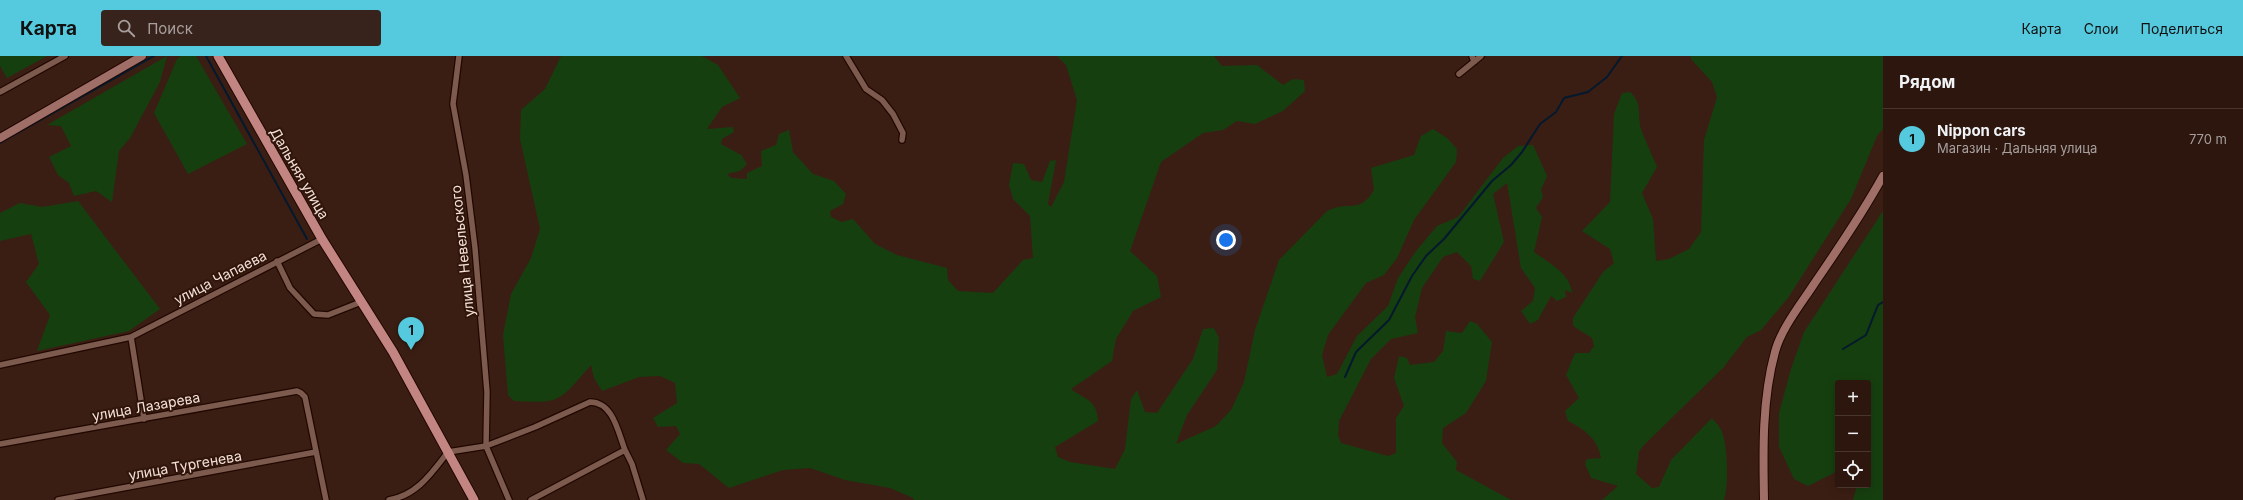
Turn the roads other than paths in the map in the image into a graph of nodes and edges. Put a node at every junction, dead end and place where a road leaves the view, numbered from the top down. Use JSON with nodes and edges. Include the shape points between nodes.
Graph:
{"nodes":[{"id":1,"x":65,"y":56,"type":"edge"},
{"id":2,"x":142,"y":56,"type":"edge"},
{"id":3,"x":218,"y":56,"type":"edge"},
{"id":4,"x":460,"y":56,"type":"edge"},
{"id":5,"x":846,"y":56,"type":"edge"},
{"id":6,"x":1481,"y":56,"type":"edge"},
{"id":7,"x":1473,"y":59,"type":"edge"},
{"id":8,"x":1459,"y":74,"type":"dead end"},
{"id":9,"x":0,"y":92,"type":"edge"},
{"id":10,"x":0,"y":138,"type":"edge"},
{"id":11,"x":902,"y":140,"type":"dead end"},
{"id":12,"x":1883,"y":176,"type":"edge"},
{"id":13,"x":322,"y":239,"type":"junction"},
{"id":14,"x":277,"y":261,"type":"junction"},
{"id":15,"x":361,"y":302,"type":"junction"},
{"id":16,"x":131,"y":337,"type":"junction"},
{"id":17,"x":0,"y":365,"type":"edge"},
{"id":18,"x":144,"y":419,"type":"junction"},
{"id":19,"x":0,"y":444,"type":"edge"},
{"id":20,"x":486,"y":446,"type":"junction"},
{"id":21,"x":625,"y":450,"type":"junction"},
{"id":22,"x":316,"y":452,"type":"junction"},
{"id":23,"x":448,"y":452,"type":"junction"},
{"id":24,"x":58,"y":500,"type":"edge"},
{"id":25,"x":326,"y":500,"type":"edge"},
{"id":26,"x":389,"y":500,"type":"edge"},
{"id":27,"x":474,"y":500,"type":"edge"},
{"id":28,"x":509,"y":500,"type":"edge"},
{"id":29,"x":530,"y":500,"type":"edge"},
{"id":30,"x":643,"y":500,"type":"edge"},
{"id":31,"x":1764,"y":500,"type":"edge"}],
"edges":[{"from":1,"to":9,"type":"street"},
{"from":2,"to":10,"type":"street"},
{"from":3,"to":13,"type":"main road","name":"Дальняя улица"},
{"from":4,"to":20,"type":"street","name":"улица Невельского","via":[[453,104],[466,175],[475,248],[487,392]]},
{"from":5,"to":11,"type":"street","via":[[866,89],[882,100],[893,114],[903,133]]},
{"from":6,"to":7,"type":"street"},
{"from":7,"to":8,"type":"street"},
{"from":12,"to":31,"type":"street","via":[[1864,211],[1792,317],[1775,351],[1768,388],[1763,453]]},
{"from":13,"to":14,"type":"street","name":"улица Чапаева"},
{"from":13,"to":15,"type":"main road","name":"Дальняя улица"},
{"from":14,"to":15,"type":"street","via":[[290,288],[314,314],[328,315]]},
{"from":14,"to":16,"type":"street","name":"улица Чапаева"},
{"from":15,"to":23,"type":"main road","name":"Дальняя улица","via":[[393,352]]},
{"from":16,"to":17,"type":"street","name":"улица Чапаева"},
{"from":16,"to":18,"type":"street"},
{"from":18,"to":19,"type":"street","name":"улица Лазарева"},
{"from":18,"to":22,"type":"street","name":"улица Лазарева","via":[[296,392],[305,397]]},
{"from":20,"to":21,"type":"street","via":[[590,402],[597,402],[608,409]]},
{"from":20,"to":23,"type":"street"},
{"from":20,"to":28,"type":"street"},
{"from":21,"to":29,"type":"street"},
{"from":21,"to":30,"type":"street"},
{"from":22,"to":24,"type":"street","name":"улица Тургенева"},
{"from":22,"to":25,"type":"street"},
{"from":23,"to":26,"type":"street","via":[[415,490],[402,498]]},
{"from":23,"to":27,"type":"main road","name":"Дальняя улица"}]}
